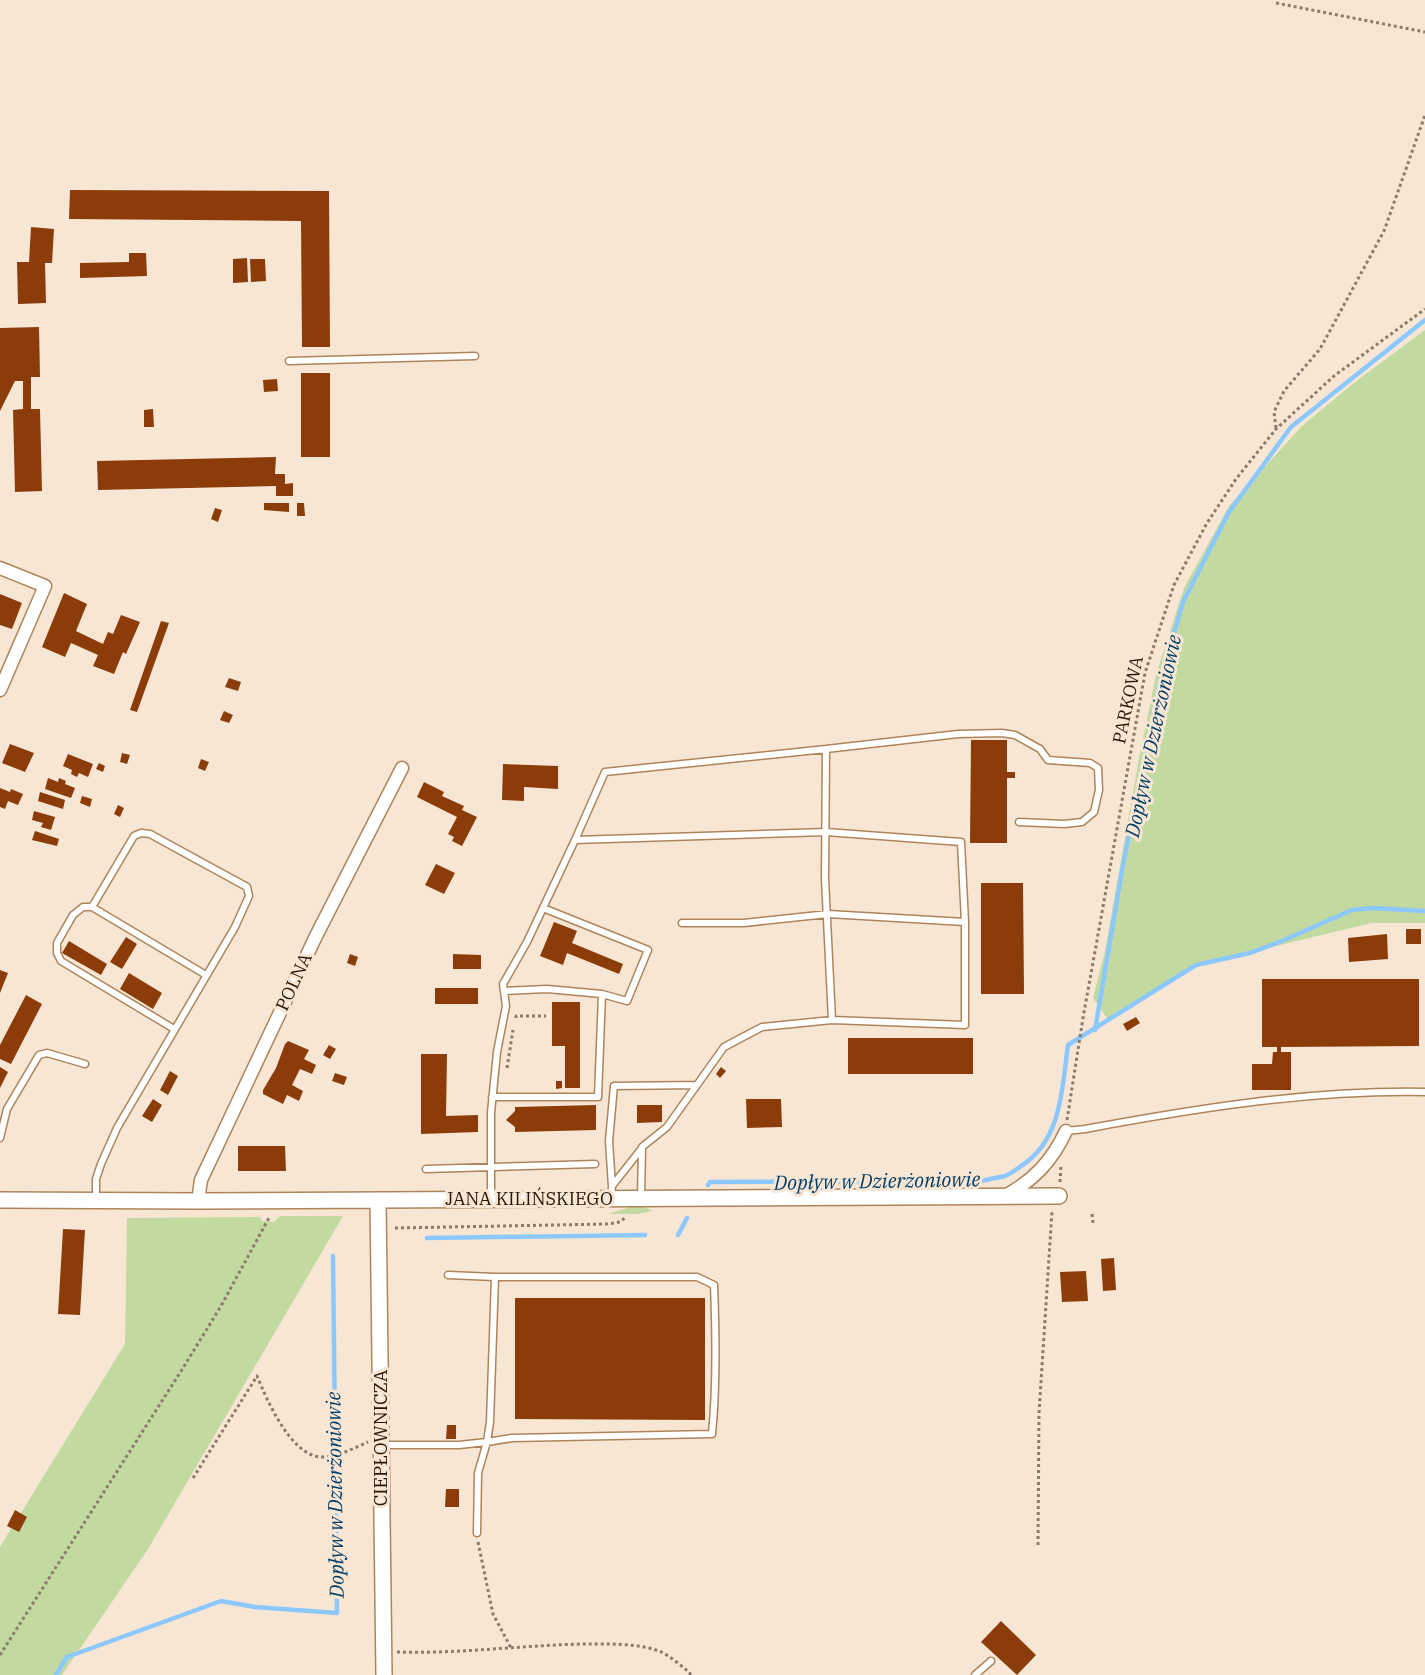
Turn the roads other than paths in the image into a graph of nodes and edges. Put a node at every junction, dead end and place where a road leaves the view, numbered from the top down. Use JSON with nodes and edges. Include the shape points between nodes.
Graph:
{"nodes":[{"id":1,"x":475,"y":356,"type":"dead end"},
{"id":2,"x":289,"y":361,"type":"dead end"},
{"id":3,"x":0,"y":568,"type":"edge"},
{"id":4,"x":0,"y":690,"type":"edge"},
{"id":5,"x":826,"y":749,"type":"junction"},
{"id":6,"x":402,"y":768,"type":"dead end"},
{"id":7,"x":1019,"y":822,"type":"dead end"},
{"id":8,"x":826,"y":832,"type":"junction"},
{"id":9,"x":575,"y":840,"type":"junction"},
{"id":10,"x":92,"y":907,"type":"junction"},
{"id":11,"x":543,"y":908,"type":"junction"},
{"id":12,"x":828,"y":914,"type":"junction"},
{"id":13,"x":964,"y":922,"type":"junction"},
{"id":14,"x":682,"y":923,"type":"dead end"},
{"id":15,"x":206,"y":975,"type":"junction"},
{"id":16,"x":505,"y":991,"type":"junction"},
{"id":17,"x":602,"y":994,"type":"junction"},
{"id":18,"x":832,"y":1020,"type":"junction"},
{"id":19,"x":174,"y":1029,"type":"junction"},
{"id":20,"x":85,"y":1064,"type":"dead end"},
{"id":21,"x":697,"y":1085,"type":"junction"},
{"id":22,"x":1425,"y":1092,"type":"edge"},
{"id":23,"x":492,"y":1097,"type":"junction"},
{"id":24,"x":1066,"y":1131,"type":"joint"},
{"id":25,"x":0,"y":1138,"type":"edge"},
{"id":26,"x":642,"y":1148,"type":"junction"},
{"id":27,"x":595,"y":1164,"type":"dead end"},
{"id":28,"x":490,"y":1167,"type":"junction"},
{"id":29,"x":426,"y":1168,"type":"dead end"},
{"id":30,"x":611,"y":1192,"type":"junction"},
{"id":31,"x":1005,"y":1196,"type":"junction"},
{"id":32,"x":1055,"y":1196,"type":"road end"},
{"id":33,"x":490,"y":1198,"type":"junction"},
{"id":34,"x":640,"y":1198,"type":"junction"},
{"id":35,"x":0,"y":1200,"type":"edge"},
{"id":36,"x":96,"y":1200,"type":"junction"},
{"id":37,"x":378,"y":1200,"type":"junction"},
{"id":38,"x":198,"y":1201,"type":"junction"},
{"id":39,"x":448,"y":1275,"type":"dead end"},
{"id":40,"x":495,"y":1277,"type":"junction"},
{"id":41,"x":381,"y":1441,"type":"junction"},
{"id":42,"x":487,"y":1442,"type":"junction"},
{"id":43,"x":477,"y":1533,"type":"road end"},
{"id":44,"x":991,"y":1661,"type":"dead end"},
{"id":45,"x":384,"y":1675,"type":"edge"},
{"id":46,"x":975,"y":1675,"type":"edge"}],
"edges":[{"from":1,"to":2,"type":"lane"},
{"from":3,"to":4,"type":"street","via":[[45,586]]},
{"from":5,"to":7,"type":"lane","via":[[1002,733],[1015,735],[1040,749],[1048,760],[1090,763],[1098,768],[1094,813],[1082,822]]},
{"from":5,"to":8,"type":"lane"},
{"from":5,"to":9,"type":"lane","via":[[605,772]]},
{"from":6,"to":38,"type":"street","name":"POLNA","via":[[261,1052],[201,1180]]},
{"from":8,"to":9,"type":"lane"},
{"from":8,"to":12,"type":"lane"},
{"from":8,"to":13,"type":"lane","via":[[961,842]]},
{"from":9,"to":11,"type":"lane"},
{"from":10,"to":15,"type":"lane"},
{"from":10,"to":15,"type":"lane","via":[[134,836],[141,833],[150,834],[247,887],[249,896],[235,927]]},
{"from":10,"to":19,"type":"lane","via":[[83,907],[73,915],[57,943],[61,961]]},
{"from":11,"to":16,"type":"lane","via":[[503,984]]},
{"from":11,"to":17,"type":"lane","via":[[648,950],[627,1001]]},
{"from":12,"to":13,"type":"lane"},
{"from":12,"to":14,"type":"lane","via":[[744,923]]},
{"from":12,"to":18,"type":"lane"},
{"from":13,"to":18,"type":"lane","via":[[965,1025]]},
{"from":15,"to":19,"type":"lane"},
{"from":16,"to":17,"type":"lane","via":[[547,989]]},
{"from":16,"to":23,"type":"lane"},
{"from":17,"to":23,"type":"lane","via":[[598,1096]]},
{"from":18,"to":21,"type":"lane","via":[[762,1027],[724,1047]]},
{"from":19,"to":36,"type":"lane","via":[[117,1128],[96,1179]]},
{"from":20,"to":25,"type":"lane","via":[[47,1053],[39,1055],[7,1109]]},
{"from":21,"to":26,"type":"lane","via":[[667,1127]]},
{"from":21,"to":30,"type":"lane","via":[[614,1086],[609,1141]]},
{"from":22,"to":24,"type":"lane","via":[[1313,1095]]},
{"from":23,"to":28,"type":"lane"},
{"from":24,"to":31,"type":"street","via":[[1057,1150],[1037,1174]]},
{"from":26,"to":30,"type":"lane"},
{"from":26,"to":34,"type":"lane"},
{"from":27,"to":28,"type":"lane"},
{"from":28,"to":29,"type":"lane"},
{"from":28,"to":33,"type":"lane"},
{"from":30,"to":33,"type":"street","name":"JANA KILIŃSKIEGO"},
{"from":30,"to":34,"type":"street","name":"JANA KILIŃSKIEGO"},
{"from":31,"to":32,"type":"street","name":"JANA KILIŃSKIEGO"},
{"from":31,"to":34,"type":"street","name":"JANA KILIŃSKIEGO"},
{"from":33,"to":37,"type":"street","name":"JANA KILIŃSKIEGO"},
{"from":35,"to":36,"type":"street","name":"JANA KILIŃSKIEGO"},
{"from":36,"to":38,"type":"street","name":"JANA KILIŃSKIEGO"},
{"from":37,"to":38,"type":"street","name":"JANA KILIŃSKIEGO"},
{"from":37,"to":41,"type":"street","name":"CIEPŁOWNICZA"},
{"from":39,"to":40,"type":"lane"},
{"from":40,"to":42,"type":"lane"},
{"from":40,"to":42,"type":"lane","via":[[697,1277],[714,1286],[715,1409],[712,1434],[512,1438]]},
{"from":41,"to":42,"type":"lane","via":[[459,1445]]},
{"from":41,"to":45,"type":"street","name":"CIEPŁOWNICZA"},
{"from":42,"to":43,"type":"lane","via":[[478,1473]]},
{"from":44,"to":46,"type":"lane"}]}
